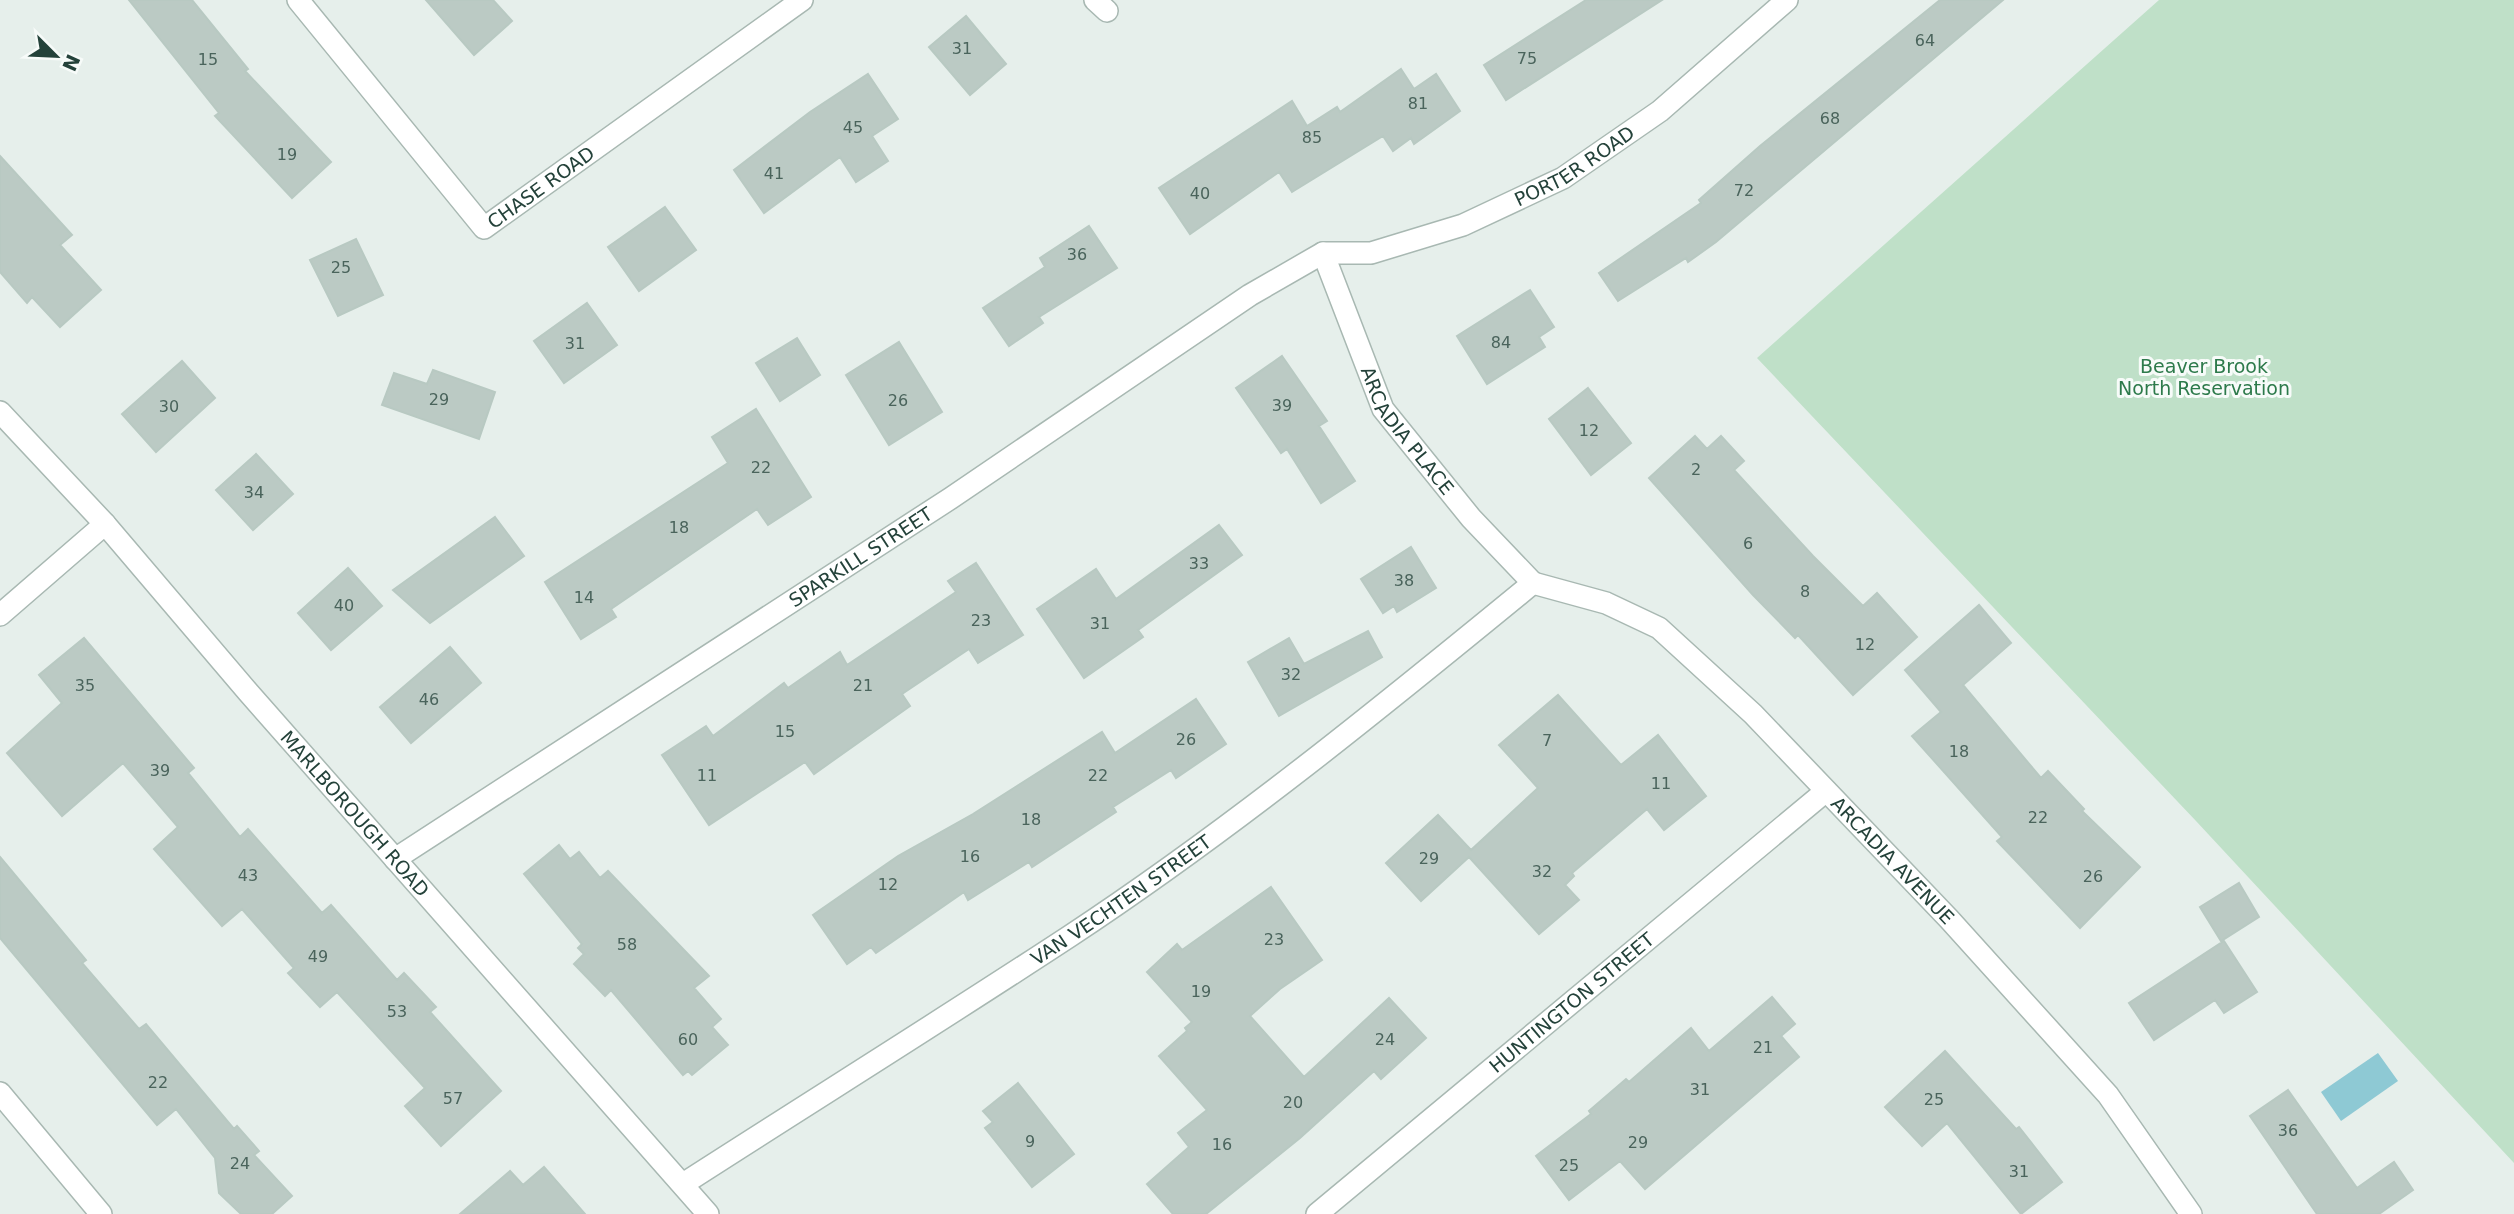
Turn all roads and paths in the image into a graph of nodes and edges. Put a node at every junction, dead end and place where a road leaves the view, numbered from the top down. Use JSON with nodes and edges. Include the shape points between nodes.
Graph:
{"nodes":[{"id":1,"x":298,"y":0,"type":"edge"},
{"id":2,"x":802,"y":0,"type":"edge"},
{"id":3,"x":1778,"y":3,"type":"edge"},
{"id":4,"x":1323,"y":253,"type":"junction"},
{"id":5,"x":0,"y":412,"type":"edge"},
{"id":6,"x":105,"y":524,"type":"junction"},
{"id":7,"x":1533,"y":583,"type":"junction"},
{"id":8,"x":0,"y":615,"type":"edge"},
{"id":9,"x":1826,"y":791,"type":"junction"},
{"id":10,"x":395,"y":859,"type":"junction"},
{"id":11,"x":0,"y":1093,"type":"edge"},
{"id":12,"x":683,"y":1184,"type":"junction"},
{"id":13,"x":101,"y":1214,"type":"edge"},
{"id":14,"x":708,"y":1214,"type":"edge"},
{"id":15,"x":1317,"y":1214,"type":"edge"},
{"id":16,"x":2191,"y":1214,"type":"edge"}],
"edges":[{"from":1,"to":2,"type":"street","name":"CHASE ROAD","via":[[484,228]]},
{"from":3,"to":4,"type":"street","name":"PORTER ROAD","via":[[1660,111],[1563,178],[1463,225],[1371,253]]},
{"from":4,"to":7,"type":"street","name":"ARCADIA PLACE","via":[[1383,409],[1471,518]]},
{"from":4,"to":10,"type":"street","name":"SPARKILL STREET","via":[[1250,295],[951,498]]},
{"from":5,"to":6,"type":"street","name":"MARLBOROUGH ROAD"},
{"from":6,"to":8,"type":"street"},
{"from":6,"to":10,"type":"street","name":"MARLBOROUGH ROAD"},
{"from":7,"to":9,"type":"street","name":"ARCADIA AVENUE","via":[[1606,603],[1659,628],[1753,714]]},
{"from":7,"to":12,"type":"street","name":"VAN VECHTEN STREET","via":[[1353,730],[1139,887]]},
{"from":9,"to":15,"type":"street","name":"HUNTINGTON STREET"},
{"from":9,"to":16,"type":"street","name":"ARCADIA AVENUE","via":[[2108,1095]]},
{"from":10,"to":12,"type":"street","name":"MARLBOROUGH ROAD"},
{"from":11,"to":13,"type":"street"},
{"from":12,"to":14,"type":"street","name":"MARLBOROUGH ROAD"}]}
